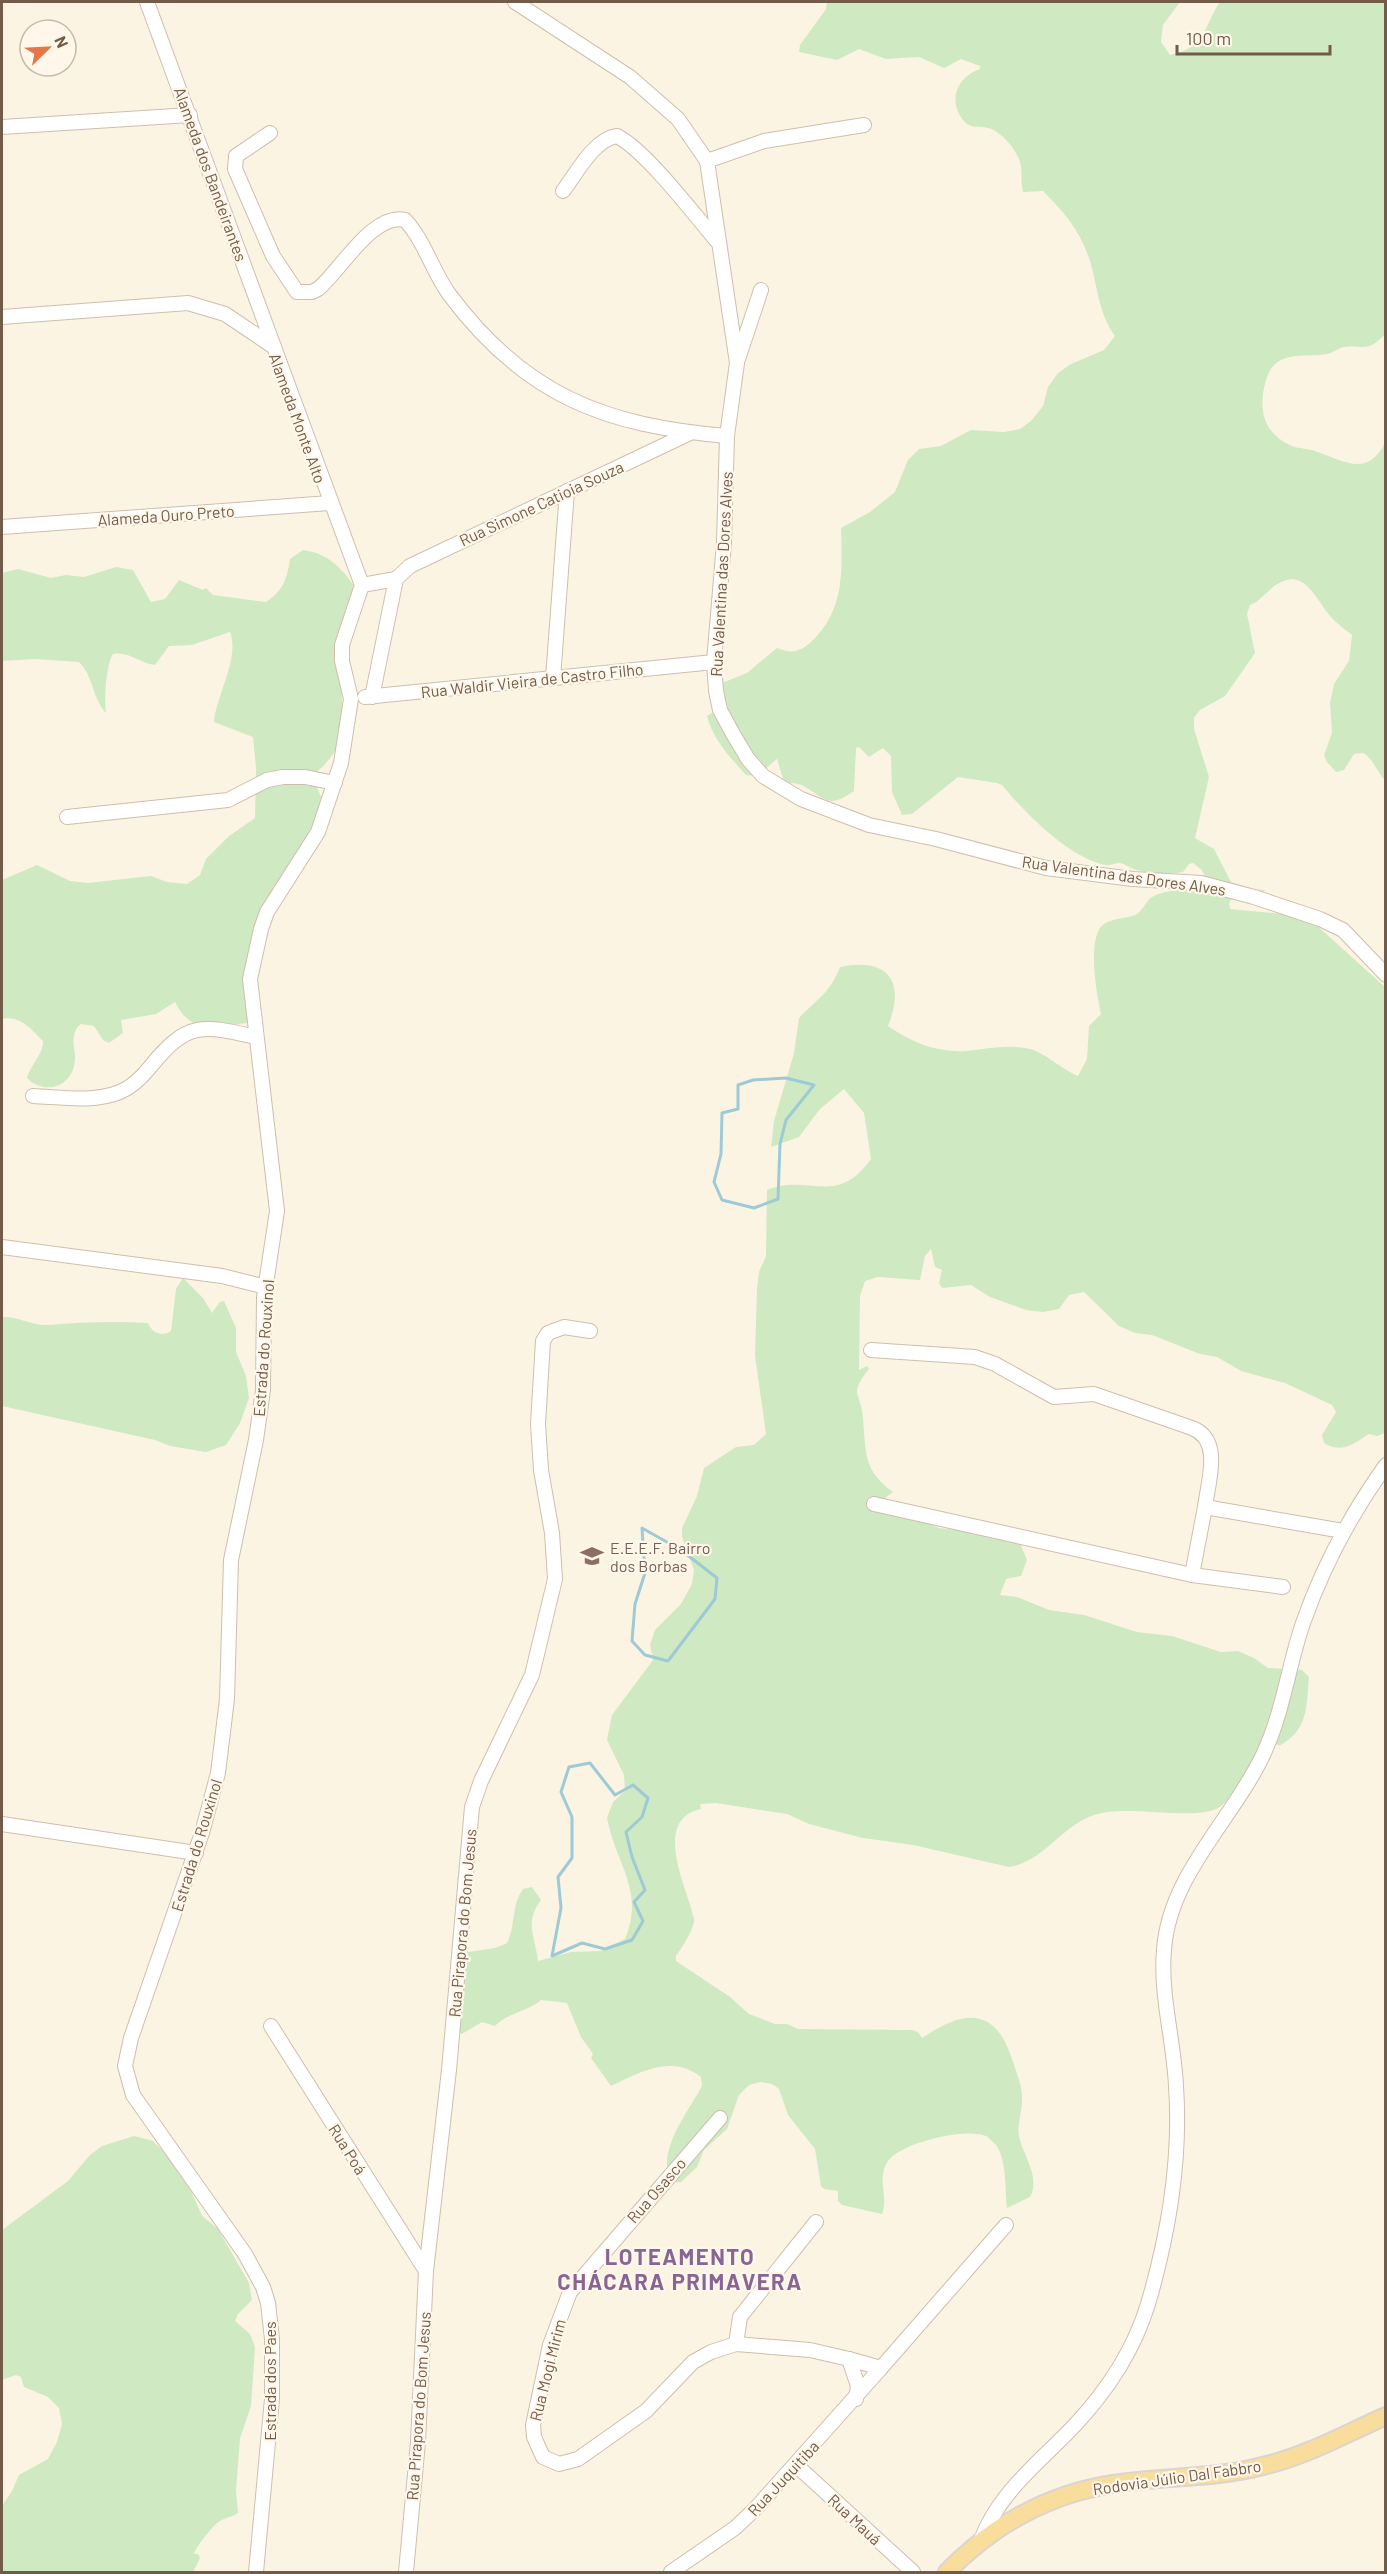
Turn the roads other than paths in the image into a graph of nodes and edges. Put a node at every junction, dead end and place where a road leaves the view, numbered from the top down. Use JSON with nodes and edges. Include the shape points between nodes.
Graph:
{"nodes":[{"id":1,"x":147,"y":2,"type":"edge"},
{"id":2,"x":515,"y":2,"type":"edge"},
{"id":3,"x":190,"y":116,"type":"junction"},
{"id":4,"x":864,"y":125,"type":"dead end"},
{"id":5,"x":2,"y":127,"type":"edge"},
{"id":6,"x":270,"y":133,"type":"dead end"},
{"id":7,"x":707,"y":161,"type":"junction"},
{"id":8,"x":563,"y":191,"type":"dead end"},
{"id":9,"x":718,"y":241,"type":"junction"},
{"id":10,"x":761,"y":290,"type":"dead end"},
{"id":11,"x":2,"y":317,"type":"edge"},
{"id":12,"x":273,"y":347,"type":"junction"},
{"id":13,"x":736,"y":363,"type":"junction"},
{"id":14,"x":690,"y":433,"type":"junction"},
{"id":15,"x":727,"y":436,"type":"junction"},
{"id":16,"x":567,"y":491,"type":"junction"},
{"id":17,"x":330,"y":503,"type":"junction"},
{"id":18,"x":2,"y":527,"type":"edge"},
{"id":19,"x":396,"y":579,"type":"junction"},
{"id":20,"x":362,"y":585,"type":"junction"},
{"id":21,"x":714,"y":662,"type":"junction"},
{"id":22,"x":553,"y":678,"type":"junction"},
{"id":23,"x":372,"y":697,"type":"junction"},
{"id":24,"x":351,"y":699,"type":"junction"},
{"id":25,"x":335,"y":783,"type":"junction"},
{"id":26,"x":67,"y":817,"type":"dead end"},
{"id":27,"x":1386,"y":975,"type":"edge"},
{"id":28,"x":256,"y":1037,"type":"junction"},
{"id":29,"x":33,"y":1096,"type":"dead end"},
{"id":30,"x":2,"y":1246,"type":"edge"},
{"id":31,"x":266,"y":1287,"type":"junction"},
{"id":32,"x":590,"y":1331,"type":"dead end"},
{"id":33,"x":871,"y":1350,"type":"dead end"},
{"id":34,"x":1386,"y":1465,"type":"edge"},
{"id":35,"x":874,"y":1504,"type":"dead end"},
{"id":36,"x":1205,"y":1507,"type":"junction"},
{"id":37,"x":1343,"y":1531,"type":"junction"},
{"id":38,"x":1192,"y":1575,"type":"junction"},
{"id":39,"x":1283,"y":1587,"type":"dead end"},
{"id":40,"x":2,"y":1824,"type":"edge"},
{"id":41,"x":196,"y":1853,"type":"junction"},
{"id":42,"x":271,"y":2026,"type":"dead end"},
{"id":43,"x":720,"y":2118,"type":"dead end"},
{"id":44,"x":170,"y":2144,"type":"joint"},
{"id":45,"x":816,"y":2222,"type":"dead end"},
{"id":46,"x":1006,"y":2225,"type":"dead end"},
{"id":47,"x":592,"y":2263,"type":"joint"},
{"id":48,"x":426,"y":2271,"type":"junction"},
{"id":49,"x":736,"y":2344,"type":"junction"},
{"id":50,"x":849,"y":2360,"type":"junction"},
{"id":51,"x":881,"y":2368,"type":"junction"},
{"id":52,"x":856,"y":2399,"type":"junction"},
{"id":53,"x":1386,"y":2416,"type":"edge"},
{"id":54,"x":796,"y":2465,"type":"junction"},
{"id":55,"x":981,"y":2540,"type":"junction"},
{"id":56,"x":256,"y":2572,"type":"edge"},
{"id":57,"x":406,"y":2572,"type":"edge"},
{"id":58,"x":671,"y":2572,"type":"edge"},
{"id":59,"x":913,"y":2572,"type":"edge"},
{"id":60,"x":947,"y":2572,"type":"edge"}],
"edges":[{"from":1,"to":3,"type":"street","name":"Alameda dos Bandeirantes"},
{"from":2,"to":7,"type":"street","name":"Rua Valentina das Dores Alves","via":[[630,77],[678,119]]},
{"from":3,"to":5,"type":"street"},
{"from":3,"to":12,"type":"street","name":"Alameda dos Bandeirantes"},
{"from":4,"to":7,"type":"street","via":[[764,141]]},
{"from":6,"to":14,"type":"street","via":[[236,156],[235,169],[273,256],[297,292],[318,289],[365,238],[393,220],[405,220],[448,292],[508,361],[541,384],[597,412]]},
{"from":7,"to":9,"type":"street","name":"Rua Valentina das Dores Alves"},
{"from":8,"to":9,"type":"street","via":[[604,141],[617,136],[663,178]]},
{"from":9,"to":13,"type":"street","name":"Rua Valentina das Dores Alves"},
{"from":10,"to":13,"type":"street"},
{"from":11,"to":12,"type":"street","name":"Alameda Monte Alto","via":[[188,303],[225,314]]},
{"from":12,"to":17,"type":"street","name":"Alameda Monte Alto"},
{"from":13,"to":15,"type":"street","name":"Rua Valentina das Dores Alves"},
{"from":14,"to":15,"type":"street"},
{"from":14,"to":16,"type":"street","name":"Rua Simone Catioia Souza"},
{"from":15,"to":21,"type":"street","name":"Rua Valentina das Dores Alves","via":[[724,543]]},
{"from":16,"to":19,"type":"street","name":"Rua Simone Catioia Souza","via":[[425,558]]},
{"from":16,"to":22,"type":"street"},
{"from":17,"to":18,"type":"street","name":"Alameda Ouro Preto"},
{"from":17,"to":20,"type":"street","name":"Alameda Monte Alto"},
{"from":19,"to":20,"type":"street","name":"Rua Simone Catioia Souza"},
{"from":19,"to":23,"type":"street"},
{"from":20,"to":24,"type":"street","name":"Estrada do Rouxinol","via":[[342,645]]},
{"from":21,"to":22,"type":"street","name":"Rua Waldir Vieira de Castro Filho"},
{"from":21,"to":27,"type":"street","name":"Rua Valentina das Dores Alves","via":[[720,710],[748,759],[763,776],[801,799],[869,825],[1046,868],[1228,889],[1343,930]]},
{"from":22,"to":23,"type":"street","name":"Rua Waldir Vieira de Castro Filho"},
{"from":23,"to":24,"type":"street","name":"Rua Waldir Vieira de Castro Filho"},
{"from":24,"to":25,"type":"street","name":"Estrada do Rouxinol"},
{"from":25,"to":26,"type":"street","via":[[283,777],[267,780],[228,800]]},
{"from":25,"to":28,"type":"street","name":"Estrada do Rouxinol","via":[[318,832],[261,928],[250,980]]},
{"from":28,"to":29,"type":"street","via":[[229,1031],[183,1033],[146,1072],[120,1092],[81,1098]]},
{"from":28,"to":31,"type":"street","name":"Estrada do Rouxinol","via":[[277,1202]]},
{"from":30,"to":31,"type":"street","via":[[222,1276]]},
{"from":31,"to":41,"type":"street","name":"Estrada do Rouxinol","via":[[260,1413],[231,1560],[222,1751]]},
{"from":32,"to":48,"type":"street","name":"Rua Pirapora do Bom Jesus","via":[[564,1327],[548,1333],[543,1341],[538,1424],[555,1579],[532,1675],[472,1807],[449,2070]]},
{"from":33,"to":36,"type":"street","via":[[975,1357],[1054,1397],[1094,1394],[1201,1431],[1211,1446]]},
{"from":34,"to":37,"type":"street"},
{"from":35,"to":38,"type":"street"},
{"from":36,"to":37,"type":"street"},
{"from":36,"to":38,"type":"street"},
{"from":37,"to":55,"type":"street","via":[[1303,1625],[1272,1736],[1186,1881],[1167,1928],[1164,1972],[1177,2118],[1171,2196],[1148,2305],[1105,2390],[1009,2492]]},
{"from":38,"to":39,"type":"street"},
{"from":40,"to":41,"type":"street"},
{"from":41,"to":44,"type":"street","name":"Estrada do Rouxinol","via":[[131,2038],[125,2066],[133,2095]]},
{"from":42,"to":48,"type":"street","name":"Rua Poá"},
{"from":43,"to":47,"type":"street","name":"Rua Osasco"},
{"from":44,"to":56,"type":"street","name":"Estrada dos Paes","via":[[244,2254],[268,2303],[272,2398]]},
{"from":45,"to":49,"type":"street","via":[[740,2317]]},
{"from":46,"to":51,"type":"street"},
{"from":47,"to":49,"type":"street","name":"Rua Mogi Mirim","via":[[570,2292],[560,2314],[537,2401],[534,2437],[543,2457],[550,2462],[578,2459],[646,2411],[693,2362]]},
{"from":48,"to":57,"type":"street","name":"Rua Pirapora do Bom Jesus","via":[[418,2442]]},
{"from":49,"to":50,"type":"street","name":"Rua Mogi Mirim","via":[[810,2350]]},
{"from":50,"to":51,"type":"street","name":"Rua Mogi Mirim"},
{"from":50,"to":52,"type":"street","via":[[858,2386]]},
{"from":51,"to":52,"type":"street","name":"Rua Juquitiba"},
{"from":52,"to":54,"type":"street","name":"Rua Juquitiba"},
{"from":53,"to":55,"type":"main road","name":"Rodovia Júlio Dal Fabbro","via":[[1312,2450],[1262,2466],[1182,2479],[1114,2483],[1064,2495],[1019,2515]]},
{"from":54,"to":58,"type":"street","name":"Rua Juquitiba","via":[[735,2528]]},
{"from":54,"to":59,"type":"street","name":"Rua Mauá"},
{"from":55,"to":60,"type":"main road","name":"Rodovia Júlio Dal Fabbro"}]}
